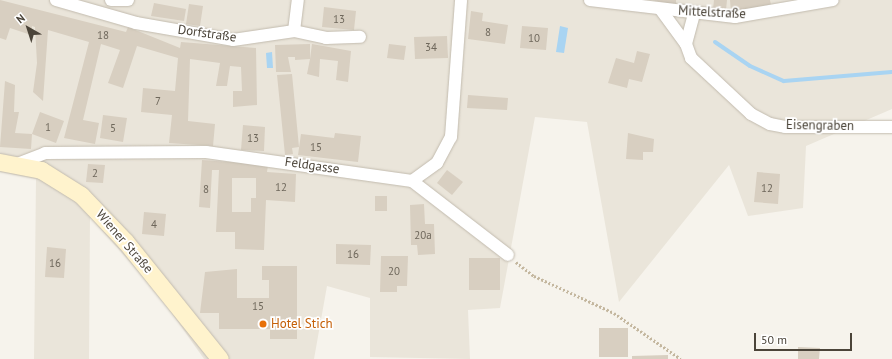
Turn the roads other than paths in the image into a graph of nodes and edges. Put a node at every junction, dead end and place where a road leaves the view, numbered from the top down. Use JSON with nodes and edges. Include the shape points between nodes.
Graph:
{"nodes":[{"id":1,"x":56,"y":0,"type":"edge"},
{"id":2,"x":111,"y":0,"type":"edge"},
{"id":3,"x":128,"y":0,"type":"edge"},
{"id":4,"x":298,"y":0,"type":"edge"},
{"id":5,"x":461,"y":0,"type":"edge"},
{"id":6,"x":590,"y":0,"type":"edge"},
{"id":7,"x":833,"y":0,"type":"edge"},
{"id":8,"x":661,"y":10,"type":"junction"},
{"id":9,"x":694,"y":14,"type":"junction"},
{"id":10,"x":294,"y":31,"type":"junction"},
{"id":11,"x":360,"y":37,"type":"dead end"},
{"id":12,"x":686,"y":44,"type":"junction"},
{"id":13,"x":892,"y":127,"type":"edge"},
{"id":14,"x":8,"y":163,"type":"edge"},
{"id":15,"x":412,"y":181,"type":"junction"},
{"id":16,"x":508,"y":255,"type":"road end"},
{"id":17,"x":220,"y":359,"type":"edge"}],
"edges":[{"from":1,"to":10,"type":"street","name":"Dorfstraße","via":[[136,23],[233,40]]},
{"from":2,"to":3,"type":"street"},
{"from":4,"to":10,"type":"street"},
{"from":5,"to":15,"type":"street","via":[[451,137],[437,163]]},
{"from":6,"to":8,"type":"street","name":"Mittelstraße"},
{"from":7,"to":9,"type":"street","name":"Mittelstraße","via":[[760,14]]},
{"from":8,"to":9,"type":"street","name":"Mittelstraße"},
{"from":8,"to":12,"type":"street","name":"Eisengraben"},
{"from":9,"to":12,"type":"street"},
{"from":10,"to":11,"type":"street","name":"Dorfstraße","via":[[326,38]]},
{"from":12,"to":13,"type":"street","name":"Eisengraben","via":[[691,58],[718,86],[751,114],[770,124]]},
{"from":14,"to":15,"type":"street","name":"Feldgasse","via":[[45,153],[206,152]]},
{"from":14,"to":17,"type":"street","name":"Wiener Straße","via":[[58,179],[100,212]]},
{"from":15,"to":16,"type":"street"}]}
